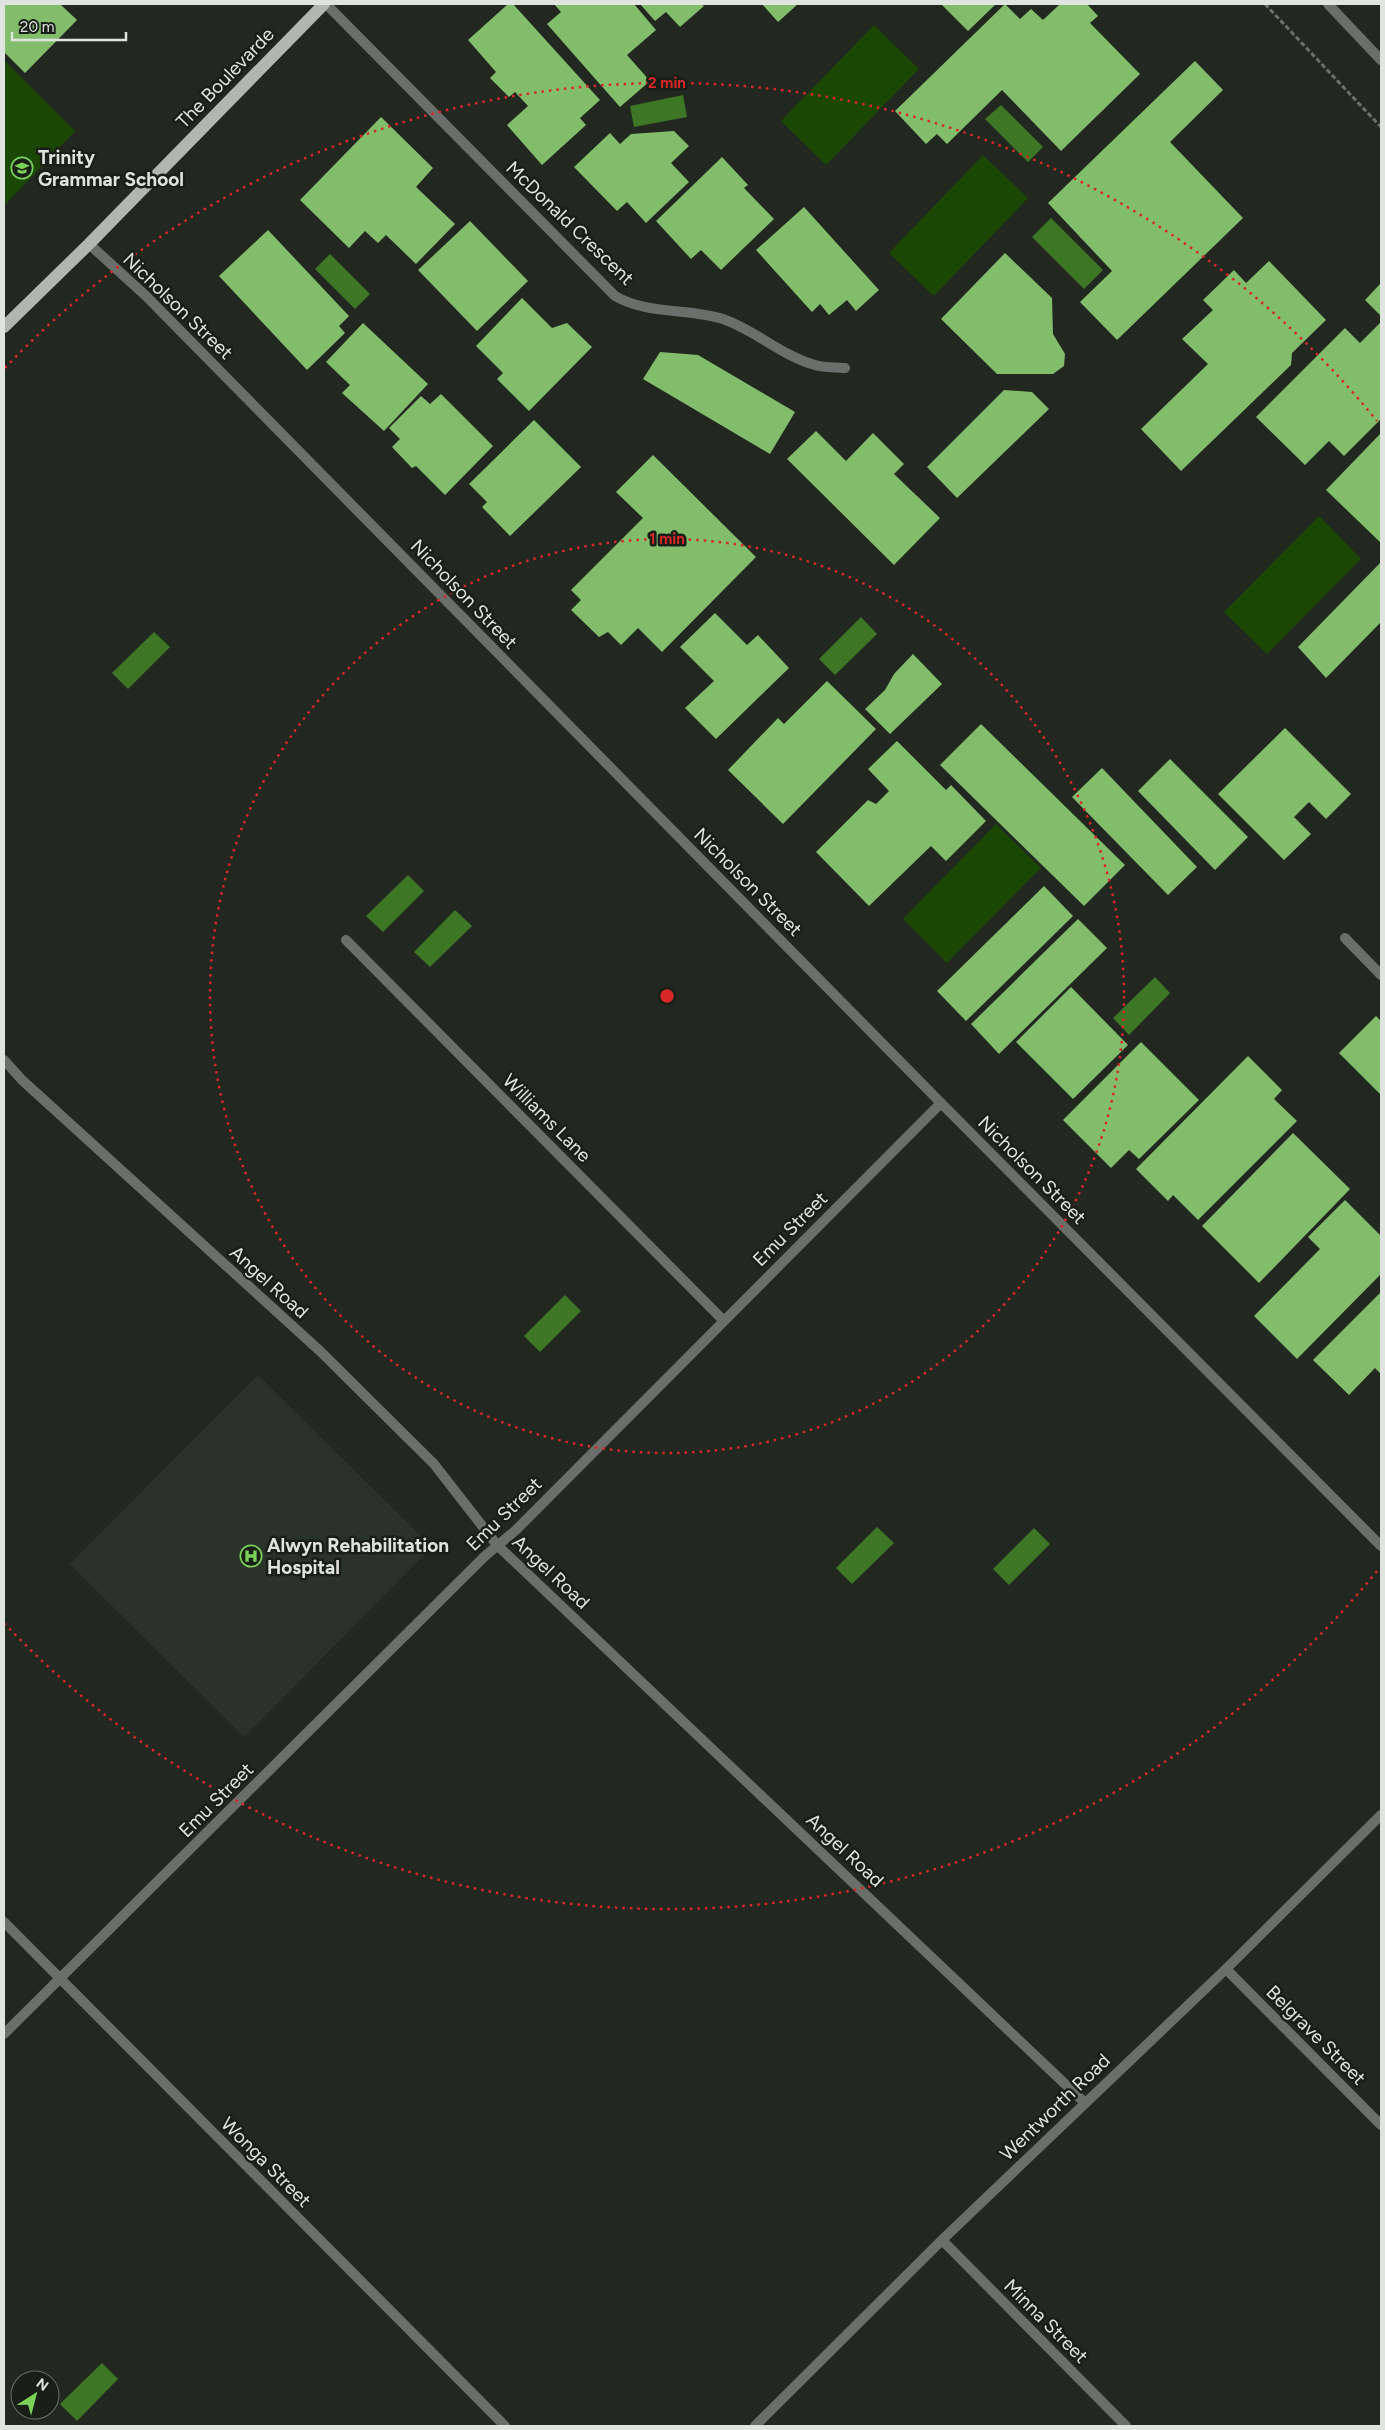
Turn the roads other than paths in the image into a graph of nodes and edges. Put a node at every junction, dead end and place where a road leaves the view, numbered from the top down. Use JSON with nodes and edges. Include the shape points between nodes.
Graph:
{"nodes":[{"id":1,"x":325,"y":4,"type":"edge"},
{"id":2,"x":1328,"y":4,"type":"edge"},
{"id":3,"x":1381,"y":60,"type":"edge"},
{"id":4,"x":89,"y":244,"type":"junction"},
{"id":5,"x":4,"y":327,"type":"edge"},
{"id":6,"x":846,"y":368,"type":"dead end"},
{"id":7,"x":1345,"y":938,"type":"dead end"},
{"id":8,"x":346,"y":940,"type":"dead end"},
{"id":9,"x":1381,"y":975,"type":"edge"},
{"id":10,"x":4,"y":1060,"type":"edge"},
{"id":11,"x":941,"y":1103,"type":"junction"},
{"id":12,"x":724,"y":1320,"type":"junction"},
{"id":13,"x":497,"y":1545,"type":"junction"},
{"id":14,"x":1381,"y":1546,"type":"edge"},
{"id":15,"x":1381,"y":1815,"type":"edge"},
{"id":16,"x":4,"y":1922,"type":"edge"},
{"id":17,"x":1226,"y":1969,"type":"junction"},
{"id":18,"x":60,"y":1979,"type":"junction"},
{"id":19,"x":4,"y":2034,"type":"edge"},
{"id":20,"x":1084,"y":2102,"type":"junction"},
{"id":21,"x":1381,"y":2126,"type":"edge"},
{"id":22,"x":942,"y":2240,"type":"junction"},
{"id":23,"x":505,"y":2426,"type":"edge"},
{"id":24,"x":755,"y":2426,"type":"edge"},
{"id":25,"x":1126,"y":2426,"type":"edge"}],
"edges":[{"from":1,"to":4,"type":"main road","name":"The Boulevarde"},
{"from":1,"to":6,"type":"street","name":"McDonald Crescent","via":[[615,296],[637,306],[721,319],[802,361],[817,366]]},
{"from":2,"to":3,"type":"street"},
{"from":4,"to":5,"type":"main road","name":"The Boulevarde"},
{"from":4,"to":11,"type":"street","name":"Nicholson Street","via":[[146,296]]},
{"from":7,"to":9,"type":"street"},
{"from":8,"to":12,"type":"street","name":"Williams Lane"},
{"from":10,"to":13,"type":"street","name":"Angel Road","via":[[326,1358],[434,1464]]},
{"from":11,"to":12,"type":"street","name":"Emu Street"},
{"from":11,"to":14,"type":"street","name":"Nicholson Street"},
{"from":12,"to":13,"type":"street","name":"Emu Street","via":[[516,1530]]},
{"from":13,"to":18,"type":"street","name":"Emu Street"},
{"from":13,"to":20,"type":"street","name":"Angel Road"},
{"from":15,"to":17,"type":"street","name":"Wentworth Road"},
{"from":16,"to":18,"type":"street","name":"Wonga Street"},
{"from":17,"to":20,"type":"street","name":"Wentworth Road"},
{"from":17,"to":21,"type":"street","name":"Belgrave Street"},
{"from":18,"to":19,"type":"street","name":"Emu Street"},
{"from":18,"to":23,"type":"street","name":"Wonga Street"},
{"from":20,"to":22,"type":"street","name":"Wentworth Road"},
{"from":22,"to":24,"type":"street","name":"Wentworth Road"},
{"from":22,"to":25,"type":"street","name":"Minna Street"}]}
